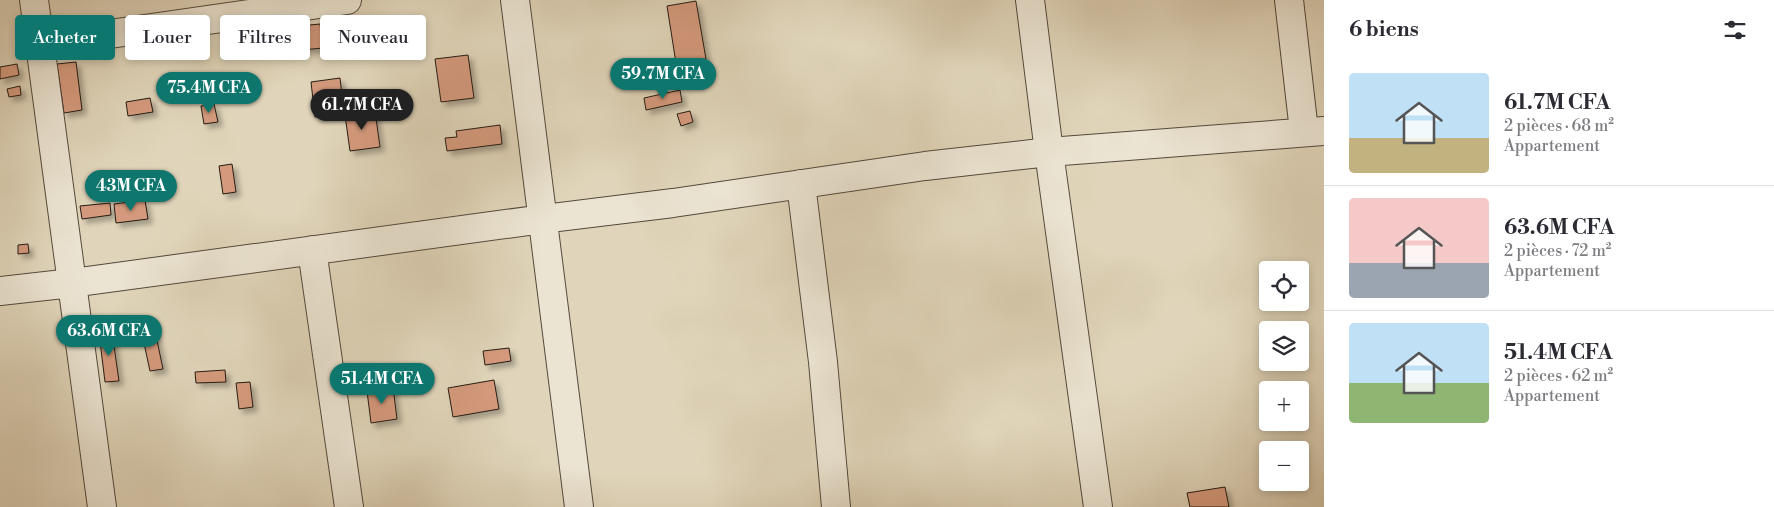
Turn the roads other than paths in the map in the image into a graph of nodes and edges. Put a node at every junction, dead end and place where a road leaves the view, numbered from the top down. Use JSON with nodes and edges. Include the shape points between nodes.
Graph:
{"nodes":[{"id":1,"x":34,"y":0,"type":"edge"},
{"id":2,"x":347,"y":0,"type":"edge"},
{"id":3,"x":515,"y":0,"type":"edge"},
{"id":4,"x":1030,"y":0,"type":"edge"},
{"id":5,"x":1289,"y":0,"type":"edge"},
{"id":6,"x":265,"y":6,"type":"edge"},
{"id":7,"x":36,"y":15,"type":"edge"},
{"id":8,"x":115,"y":31,"type":"edge"},
{"id":9,"x":42,"y":60,"type":"edge"},
{"id":10,"x":1314,"y":131,"type":"edge"},
{"id":11,"x":1048,"y":152,"type":"junction"},
{"id":12,"x":801,"y":184,"type":"junction"},
{"id":13,"x":543,"y":219,"type":"junction"},
{"id":14,"x":312,"y":250,"type":"junction"},
{"id":15,"x":72,"y":283,"type":"junction"},
{"id":16,"x":0,"y":291,"type":"edge"},
{"id":17,"x":102,"y":507,"type":"edge"},
{"id":18,"x":349,"y":507,"type":"edge"},
{"id":19,"x":579,"y":507,"type":"edge"},
{"id":20,"x":836,"y":507,"type":"edge"},
{"id":21,"x":1098,"y":507,"type":"edge"}],
"edges":[{"from":1,"to":7,"type":"street"},
{"from":2,"to":6,"type":"street"},
{"from":3,"to":13,"type":"street"},
{"from":4,"to":11,"type":"street"},
{"from":5,"to":10,"type":"street"},
{"from":6,"to":8,"type":"street"},
{"from":9,"to":15,"type":"street"},
{"from":10,"to":11,"type":"street"},
{"from":11,"to":12,"type":"street"},
{"from":11,"to":21,"type":"street"},
{"from":12,"to":13,"type":"street"},
{"from":12,"to":20,"type":"street"},
{"from":13,"to":14,"type":"street"},
{"from":13,"to":19,"type":"street"},
{"from":14,"to":15,"type":"street"},
{"from":14,"to":18,"type":"street"},
{"from":15,"to":16,"type":"street"},
{"from":15,"to":17,"type":"street"}]}
